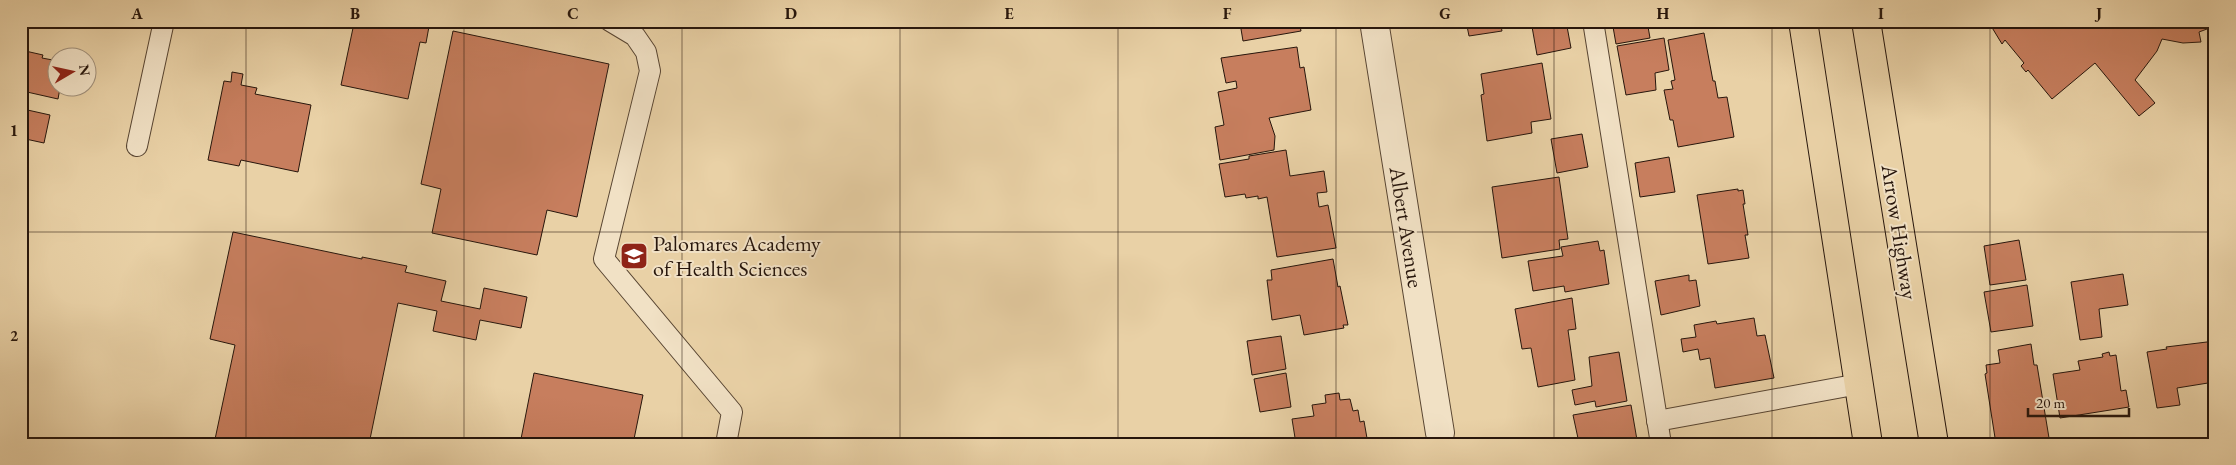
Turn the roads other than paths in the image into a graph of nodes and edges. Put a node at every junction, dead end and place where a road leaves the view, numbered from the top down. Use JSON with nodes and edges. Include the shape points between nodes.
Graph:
{"nodes":[{"id":1,"x":164,"y":21,"type":"edge"},
{"id":2,"x":610,"y":21,"type":"edge"},
{"id":3,"x":1374,"y":21,"type":"edge"},
{"id":4,"x":1594,"y":21,"type":"edge"},
{"id":5,"x":1803,"y":21,"type":"edge"},
{"id":6,"x":1866,"y":21,"type":"edge"},
{"id":7,"x":137,"y":146,"type":"dead end"},
{"id":8,"x":1859,"y":384,"type":"junction"},
{"id":9,"x":1657,"y":421,"type":"junction"},
{"id":10,"x":1441,"y":439,"type":"edge"},
{"id":11,"x":726,"y":444,"type":"edge"},
{"id":12,"x":1661,"y":444,"type":"edge"},
{"id":13,"x":1868,"y":444,"type":"edge"},
{"id":14,"x":1934,"y":444,"type":"edge"}],
"edges":[{"from":1,"to":7,"type":"lane"},
{"from":2,"to":11,"type":"lane","via":[[635,36],[646,52],[650,72],[604,260],[732,412]]},
{"from":3,"to":10,"type":"street","name":"Albert Avenue"},
{"from":4,"to":9,"type":"lane"},
{"from":5,"to":8,"type":"main road"},
{"from":6,"to":14,"type":"main road","name":"Arrow Highway"},
{"from":8,"to":9,"type":"lane"},
{"from":8,"to":13,"type":"main road"},
{"from":9,"to":12,"type":"lane"}]}
